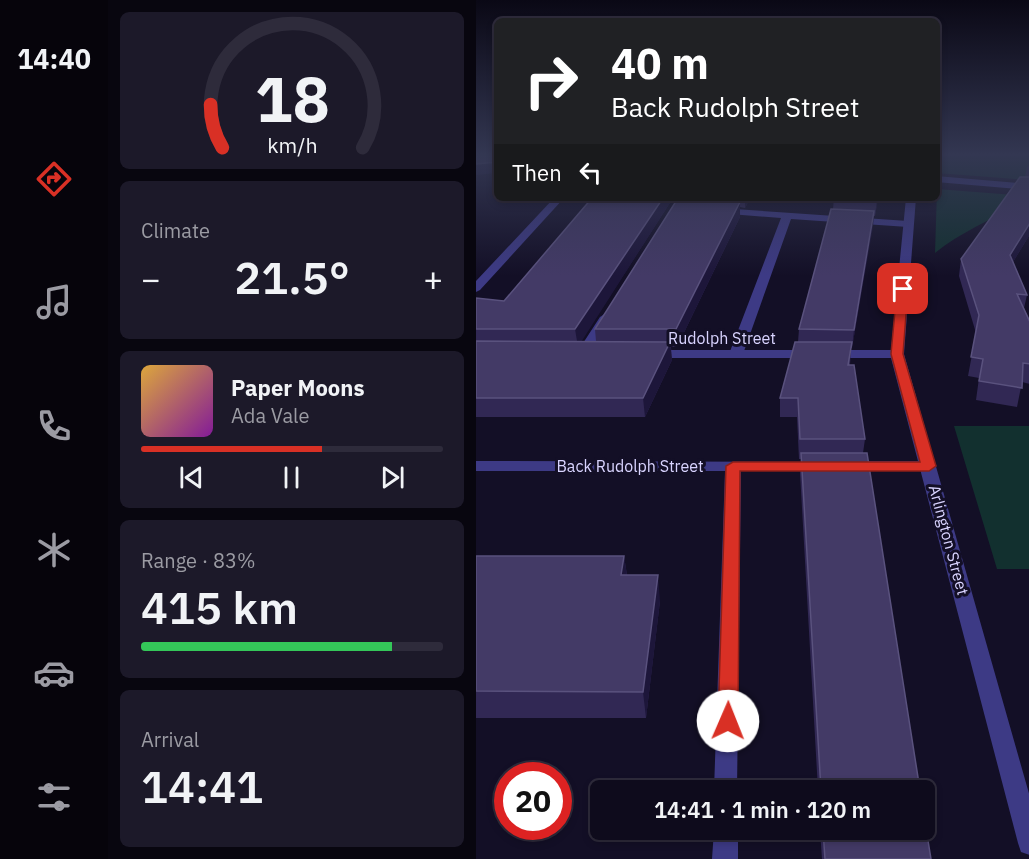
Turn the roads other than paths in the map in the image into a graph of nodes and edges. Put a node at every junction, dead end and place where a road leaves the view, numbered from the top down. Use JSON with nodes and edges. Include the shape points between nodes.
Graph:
{"nodes":[{"id":1,"x":556,"y":201,"type":"edge"},
{"id":2,"x":911,"y":201,"type":"edge"},
{"id":3,"x":708,"y":210,"type":"edge"},
{"id":4,"x":786,"y":216,"type":"junction"},
{"id":5,"x":908,"y":224,"type":"junction"},
{"id":6,"x":476,"y":288,"type":"edge"},
{"id":7,"x":614,"y":305,"type":"edge"},
{"id":8,"x":583,"y":354,"type":"edge"},
{"id":9,"x":642,"y":354,"type":"edge"},
{"id":10,"x":736,"y":354,"type":"junction"},
{"id":11,"x":897,"y":354,"type":"junction"},
{"id":12,"x":476,"y":466,"type":"edge"},
{"id":13,"x":733,"y":466,"type":"junction"},
{"id":14,"x":929,"y":466,"type":"junction"},
{"id":15,"x":726,"y":780,"type":"edge"},
{"id":16,"x":726,"y":840,"type":"edge"},
{"id":17,"x":1030,"y":843,"type":"edge"},
{"id":18,"x":725,"y":859,"type":"edge"}],
"edges":[{"from":1,"to":6,"type":"street"},
{"from":2,"to":5,"type":"street","name":"Arlington Street"},
{"from":3,"to":4,"type":"street"},
{"from":4,"to":5,"type":"street"},
{"from":4,"to":10,"type":"street"},
{"from":5,"to":11,"type":"street","name":"Arlington Street"},
{"from":7,"to":8,"type":"street"},
{"from":9,"to":10,"type":"street","name":"Rudolph Street"},
{"from":10,"to":11,"type":"street","name":"Rudolph Street"},
{"from":11,"to":14,"type":"street","name":"Arlington Street"},
{"from":12,"to":13,"type":"street","name":"Back Rudolph Street"},
{"from":13,"to":14,"type":"street","name":"Back Rudolph Street"},
{"from":13,"to":15,"type":"street"},
{"from":14,"to":17,"type":"street","name":"Arlington Street"},
{"from":16,"to":18,"type":"street"}]}
